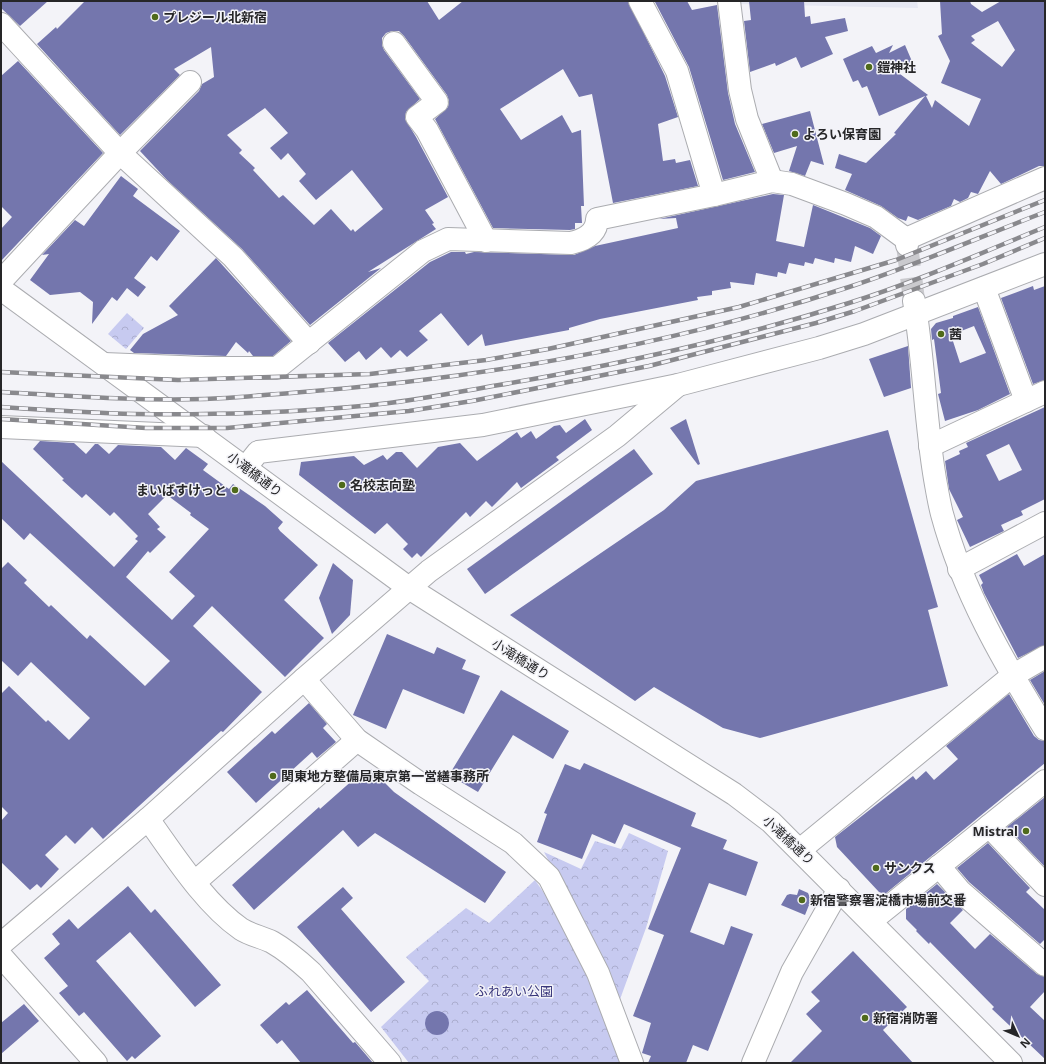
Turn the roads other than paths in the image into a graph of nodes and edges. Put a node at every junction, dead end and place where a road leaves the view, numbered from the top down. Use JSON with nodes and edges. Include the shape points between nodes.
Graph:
{"nodes":[{"id":1,"x":640,"y":1,"type":"edge"},
{"id":2,"x":729,"y":1,"type":"edge"},
{"id":3,"x":1,"y":24,"type":"edge"},
{"id":4,"x":394,"y":43,"type":"dead end"},
{"id":5,"x":190,"y":82,"type":"dead end"},
{"id":6,"x":120,"y":153,"type":"junction"},
{"id":7,"x":1045,"y":178,"type":"edge"},
{"id":8,"x":772,"y":181,"type":"junction"},
{"id":9,"x":714,"y":195,"type":"junction"},
{"id":10,"x":486,"y":241,"type":"junction"},
{"id":11,"x":1045,"y":264,"type":"edge"},
{"id":12,"x":1,"y":281,"type":"edge"},
{"id":13,"x":984,"y":288,"type":"junction"},
{"id":14,"x":1,"y":289,"type":"edge"},
{"id":15,"x":915,"y":307,"type":"junction"},
{"id":16,"x":309,"y":343,"type":"junction"},
{"id":17,"x":104,"y":364,"type":"junction"},
{"id":18,"x":678,"y":385,"type":"junction"},
{"id":19,"x":1035,"y":396,"type":"edge"},
{"id":20,"x":1,"y":427,"type":"edge"},
{"id":21,"x":204,"y":436,"type":"junction"},
{"id":22,"x":930,"y":446,"type":"junction"},
{"id":23,"x":246,"y":467,"type":"junction"},
{"id":24,"x":1045,"y":523,"type":"edge"},
{"id":25,"x":959,"y":569,"type":"junction"},
{"id":26,"x":409,"y":588,"type":"junction"},
{"id":27,"x":1045,"y":657,"type":"edge"},
{"id":28,"x":1012,"y":676,"type":"junction"},
{"id":29,"x":304,"y":679,"type":"junction"},
{"id":30,"x":1045,"y":729,"type":"edge"},
{"id":31,"x":358,"y":740,"type":"junction"},
{"id":32,"x":1045,"y":781,"type":"edge"},
{"id":33,"x":148,"y":819,"type":"junction"},
{"id":34,"x":989,"y":826,"type":"junction"},
{"id":35,"x":801,"y":849,"type":"junction"},
{"id":36,"x":939,"y":866,"type":"junction"},
{"id":37,"x":195,"y":882,"type":"junction"},
{"id":38,"x":1045,"y":885,"type":"edge"},
{"id":39,"x":839,"y":889,"type":"junction"},
{"id":40,"x":871,"y":921,"type":"junction"},
{"id":41,"x":2,"y":945,"type":"edge"},
{"id":42,"x":1045,"y":965,"type":"edge"},
{"id":43,"x":96,"y":1063,"type":"edge"},
{"id":44,"x":390,"y":1063,"type":"edge"},
{"id":45,"x":632,"y":1063,"type":"edge"},
{"id":46,"x":752,"y":1063,"type":"edge"},
{"id":47,"x":1011,"y":1063,"type":"edge"}],
"edges":[{"from":1,"to":9,"type":"street","via":[[676,71]]},
{"from":2,"to":8,"type":"street","via":[[738,74],[747,119]]},
{"from":3,"to":6,"type":"street"},
{"from":4,"to":10,"type":"street","via":[[437,102],[417,117],[427,130]]},
{"from":5,"to":6,"type":"street"},
{"from":6,"to":12,"type":"street"},
{"from":6,"to":16,"type":"street","via":[[233,257]]},
{"from":7,"to":8,"type":"street","via":[[906,242],[876,218],[846,204],[792,184]]},
{"from":8,"to":9,"type":"street"},
{"from":9,"to":10,"type":"street","via":[[597,219],[595,230],[587,238],[571,244]]},
{"from":10,"to":16,"type":"street","via":[[448,239],[423,251]]},
{"from":11,"to":13,"type":"street"},
{"from":13,"to":15,"type":"street"},
{"from":13,"to":19,"type":"street"},
{"from":14,"to":17,"type":"street","name":"小滝橋通り"},
{"from":15,"to":18,"type":"street","via":[[864,334]]},
{"from":15,"to":22,"type":"street"},
{"from":16,"to":17,"type":"street","via":[[277,368]]},
{"from":17,"to":21,"type":"street","name":"小滝橋通り"},
{"from":18,"to":23,"type":"street","via":[[483,425],[258,452]]},
{"from":18,"to":26,"type":"street","via":[[617,436]]},
{"from":19,"to":22,"type":"street"},
{"from":20,"to":21,"type":"street"},
{"from":21,"to":23,"type":"street","name":"小滝橋通り"},
{"from":22,"to":25,"type":"street","via":[[941,513]]},
{"from":23,"to":26,"type":"street","name":"小滝橋通り"},
{"from":24,"to":25,"type":"street"},
{"from":25,"to":28,"type":"street","via":[[983,622]]},
{"from":26,"to":29,"type":"street"},
{"from":26,"to":35,"type":"street","name":"小滝橋通り","via":[[734,794],[772,822]]},
{"from":27,"to":28,"type":"street"},
{"from":28,"to":30,"type":"street"},
{"from":28,"to":35,"type":"street"},
{"from":29,"to":31,"type":"street"},
{"from":29,"to":33,"type":"street"},
{"from":31,"to":37,"type":"street"},
{"from":31,"to":45,"type":"street","via":[[420,784],[513,843],[549,877],[598,973]]},
{"from":32,"to":34,"type":"street"},
{"from":33,"to":37,"type":"street"},
{"from":33,"to":41,"type":"street"},
{"from":34,"to":36,"type":"street"},
{"from":34,"to":38,"type":"street"},
{"from":35,"to":39,"type":"street","name":"小滝橋通り"},
{"from":36,"to":40,"type":"street"},
{"from":36,"to":42,"type":"street","via":[[960,891]]},
{"from":37,"to":44,"type":"street","via":[[229,920],[242,930],[284,950],[311,972]]},
{"from":39,"to":40,"type":"street","name":"小滝橋通り"},
{"from":39,"to":46,"type":"street","via":[[792,972]]},
{"from":40,"to":47,"type":"street","name":"小滝橋通り"},
{"from":41,"to":43,"type":"street"}]}
